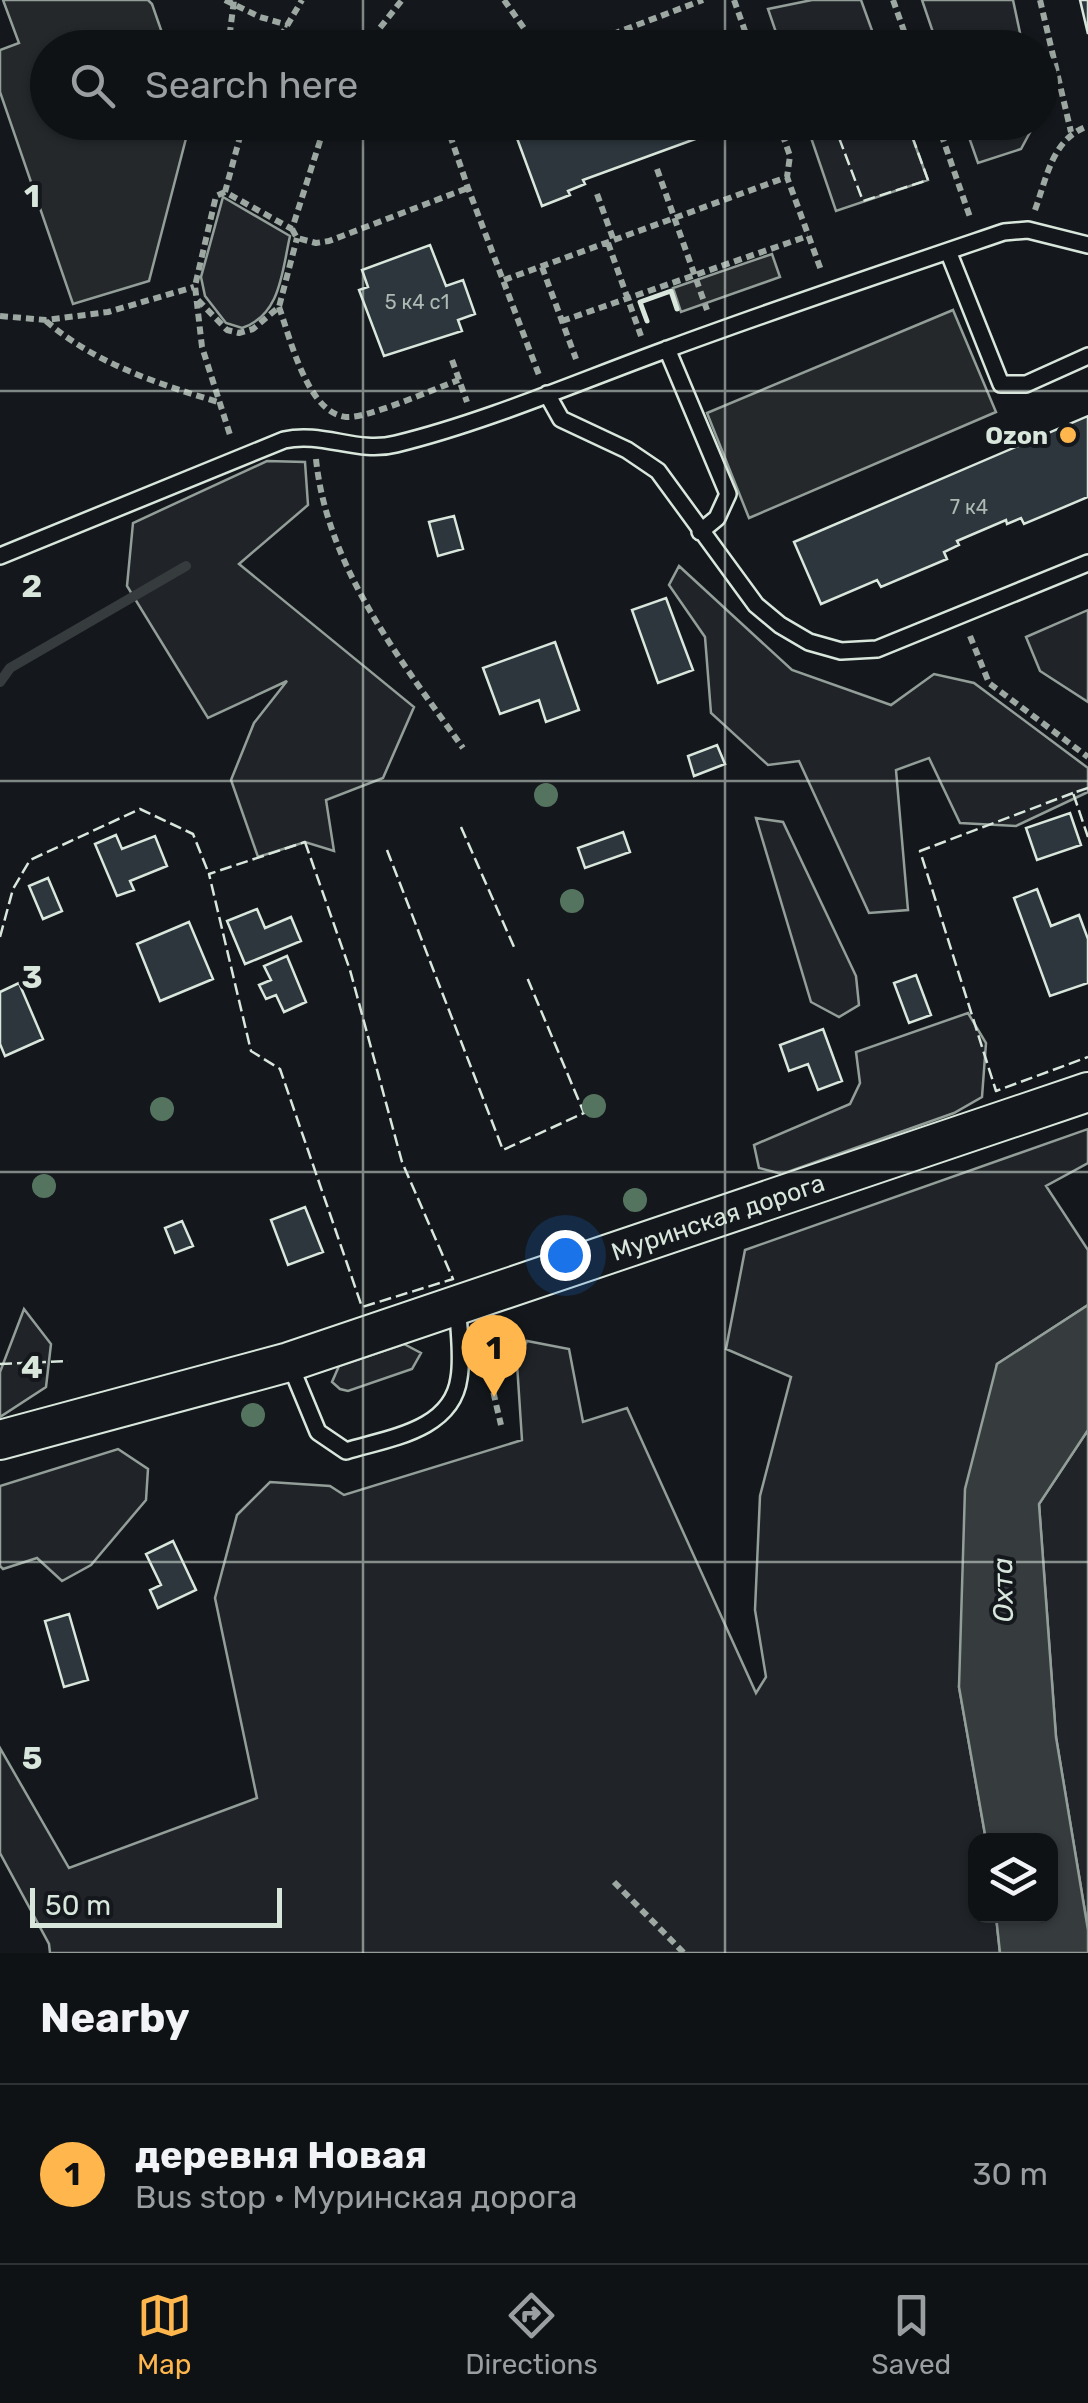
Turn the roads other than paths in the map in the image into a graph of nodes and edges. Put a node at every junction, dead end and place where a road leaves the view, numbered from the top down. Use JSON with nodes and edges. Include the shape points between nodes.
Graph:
{"nodes":[{"id":1,"x":1088,"y":245,"type":"edge"},
{"id":2,"x":948,"y":252,"type":"junction"},
{"id":3,"x":667,"y":349,"type":"junction"},
{"id":4,"x":1088,"y":356,"type":"edge"},
{"id":5,"x":547,"y":394,"type":"junction"},
{"id":6,"x":700,"y":532,"type":"junction"},
{"id":7,"x":0,"y":556,"type":"edge"},
{"id":8,"x":1088,"y":563,"type":"edge"},
{"id":9,"x":1088,"y":1092,"type":"edge"},
{"id":10,"x":458,"y":1306,"type":"junction"},
{"id":11,"x":289,"y":1362,"type":"junction"},
{"id":12,"x":0,"y":1440,"type":"edge"}],
"edges":[{"from":1,"to":2,"type":"lane","via":[[1028,230]]},
{"from":2,"to":3,"type":"lane"},
{"from":2,"to":4,"type":"lane","via":[[1002,384],[1026,384]]},
{"from":3,"to":5,"type":"lane"},
{"from":3,"to":6,"type":"lane","via":[[728,494],[718,518]]},
{"from":5,"to":6,"type":"lane","via":[[561,420],[658,471]]},
{"from":5,"to":7,"type":"lane","via":[[394,444],[354,446],[304,435],[284,440]]},
{"from":6,"to":8,"type":"lane","via":[[756,605],[809,642],[841,652],[876,649]]},
{"from":9,"to":10,"type":"street","name":"Муринская дорога"},
{"from":10,"to":11,"type":"street","name":"Муринская дорога"},
{"from":10,"to":11,"type":"lane","via":[[460,1379],[439,1417],[418,1430],[346,1450],[318,1432]]},
{"from":11,"to":12,"type":"street","name":"Муринская дорога"}]}
